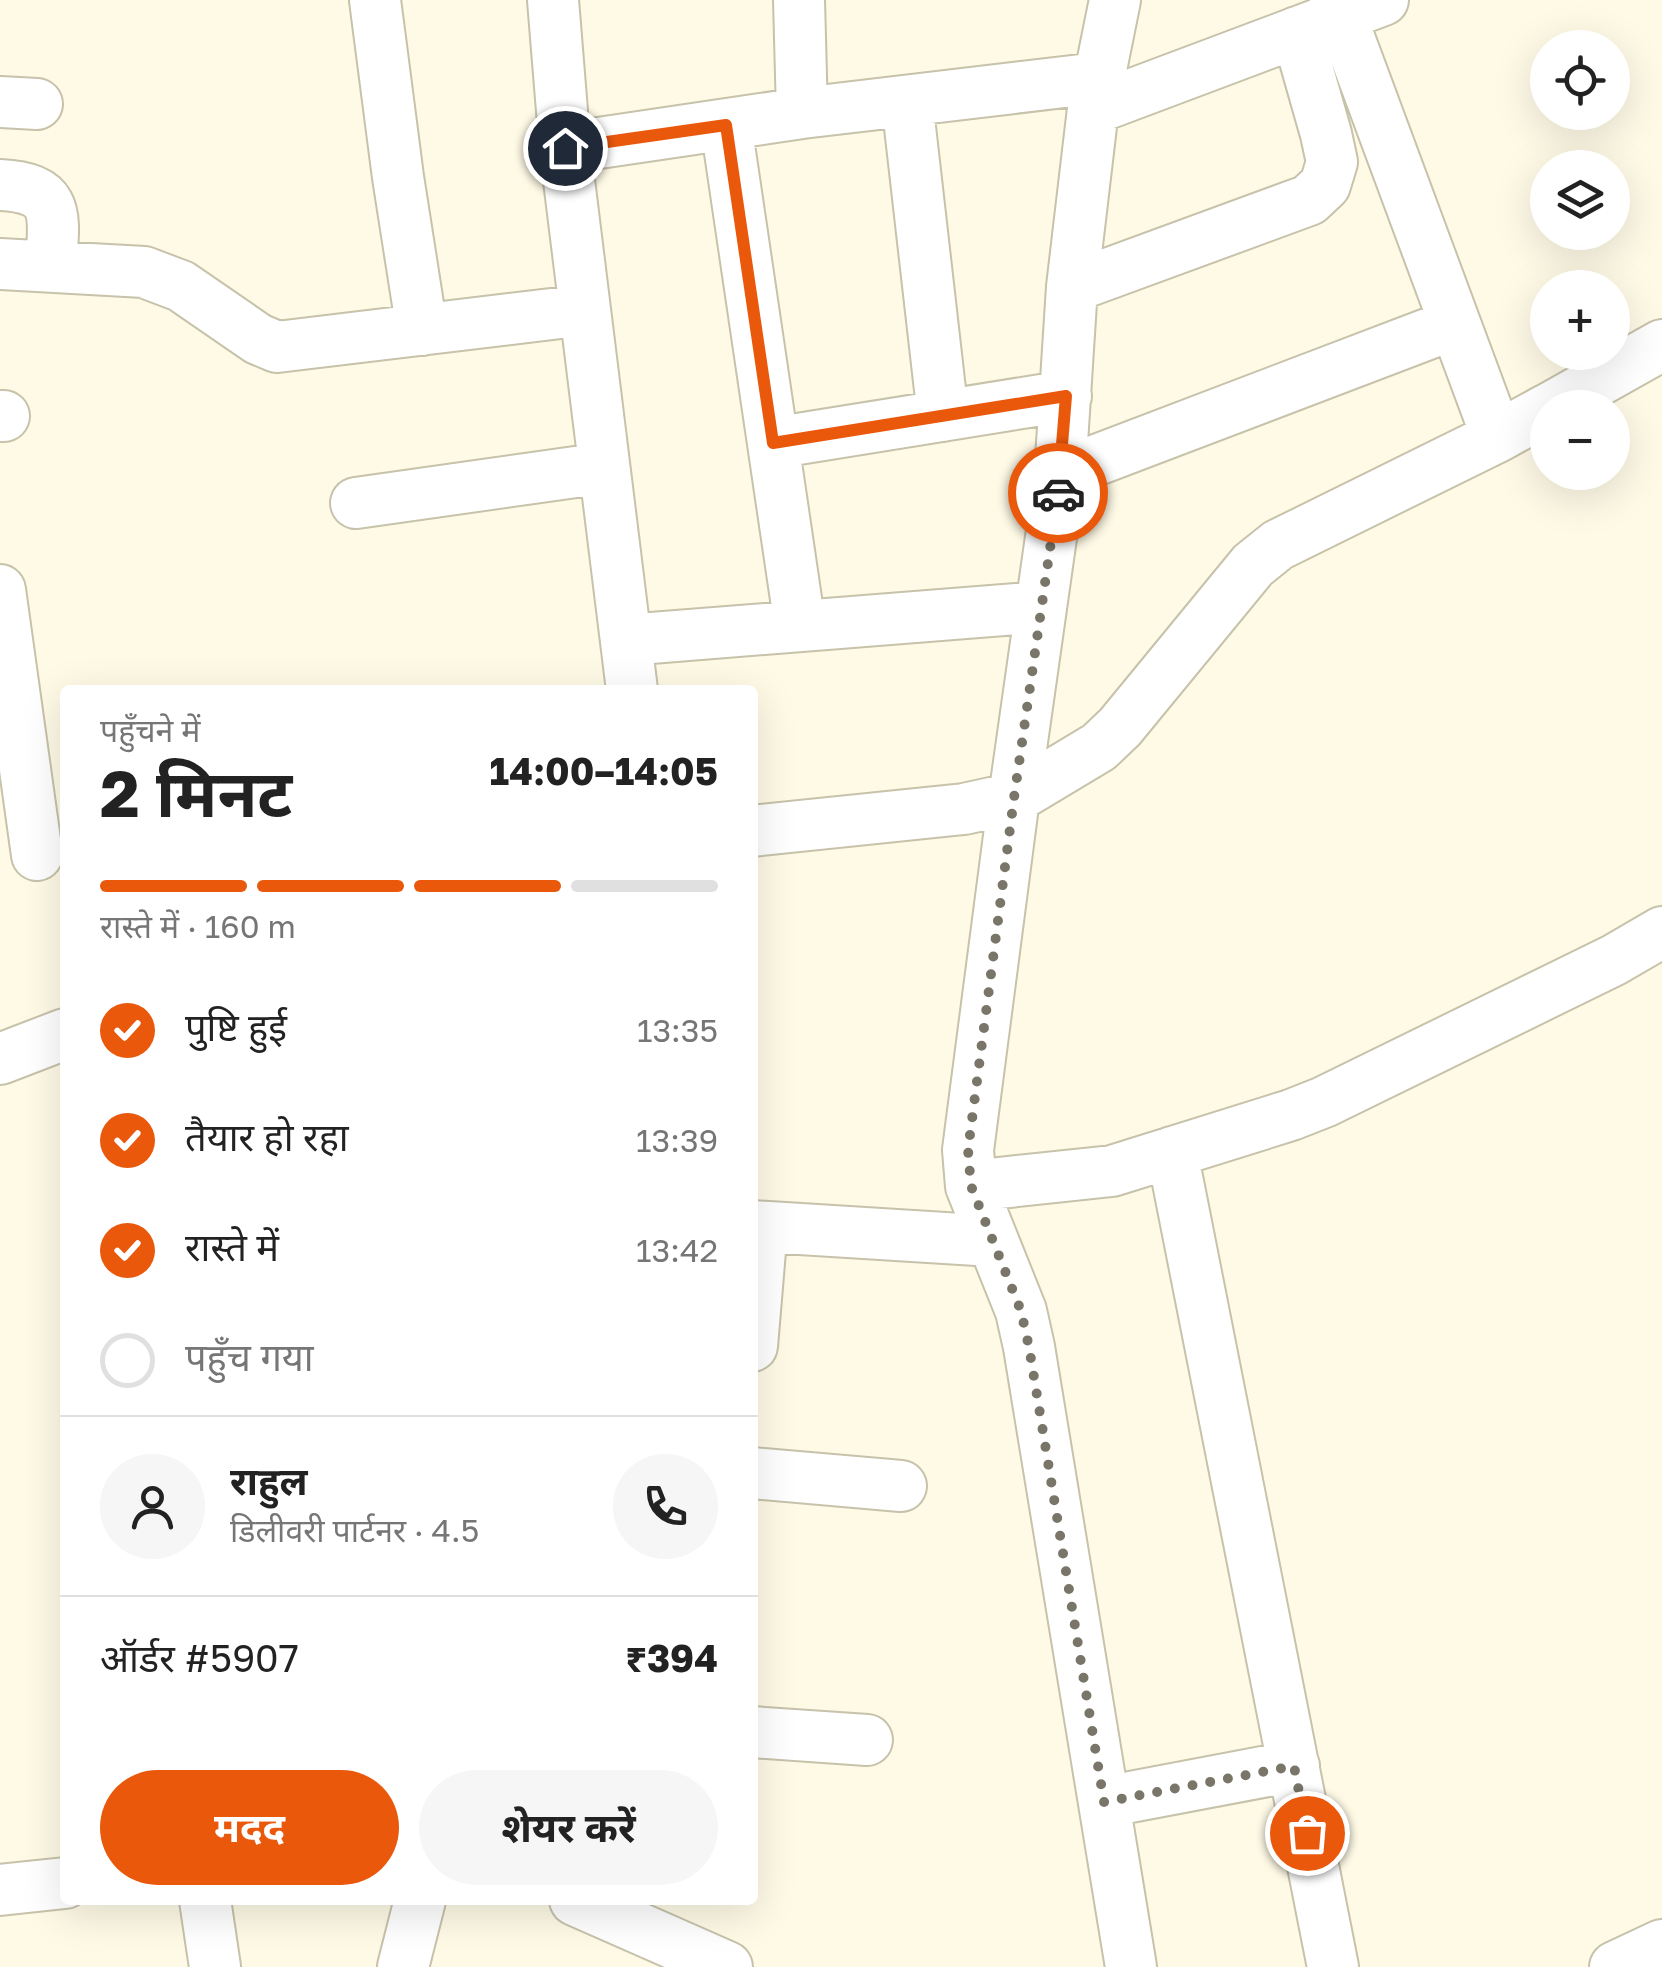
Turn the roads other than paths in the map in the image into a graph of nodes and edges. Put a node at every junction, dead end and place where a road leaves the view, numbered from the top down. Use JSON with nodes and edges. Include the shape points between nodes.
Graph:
{"nodes":[{"id":1,"x":376,"y":0,"type":"edge"},
{"id":2,"x":552,"y":0,"type":"edge"},
{"id":3,"x":799,"y":0,"type":"edge"},
{"id":4,"x":1114,"y":0,"type":"edge"},
{"id":5,"x":1339,"y":12,"type":"edge"},
{"id":6,"x":1095,"y":93,"type":"junction"},
{"id":7,"x":907,"y":101,"type":"junction"},
{"id":8,"x":802,"y":114,"type":"junction"},
{"id":9,"x":726,"y":125,"type":"junction"},
{"id":10,"x":565,"y":148,"type":"junction"},
{"id":11,"x":0,"y":185,"type":"edge"},
{"id":12,"x":0,"y":264,"type":"edge"},
{"id":13,"x":64,"y":267,"type":"junction"},
{"id":14,"x":1072,"y":287,"type":"junction"},
{"id":15,"x":585,"y":310,"type":"junction"},
{"id":16,"x":1454,"y":324,"type":"junction"},
{"id":17,"x":422,"y":330,"type":"junction"},
{"id":18,"x":1662,"y":345,"type":"edge"},
{"id":19,"x":1581,"y":390,"type":"edge"},
{"id":20,"x":1066,"y":396,"type":"junction"},
{"id":21,"x":943,"y":416,"type":"junction"},
{"id":22,"x":1530,"y":419,"type":"edge"},
{"id":23,"x":1497,"y":437,"type":"junction"},
{"id":24,"x":773,"y":443,"type":"junction"},
{"id":25,"x":604,"y":468,"type":"junction"},
{"id":26,"x":1060,"y":474,"type":"junction"},
{"id":27,"x":356,"y":503,"type":"dead end"},
{"id":28,"x":0,"y":590,"type":"edge"},
{"id":29,"x":1042,"y":607,"type":"junction"},
{"id":30,"x":800,"y":626,"type":"junction"},
{"id":31,"x":626,"y":640,"type":"junction"},
{"id":32,"x":631,"y":685,"type":"edge"},
{"id":33,"x":1014,"y":798,"type":"junction"},
{"id":34,"x":758,"y":829,"type":"edge"},
{"id":35,"x":34,"y":856,"type":"edge"},
{"id":36,"x":1662,"y":932,"type":"edge"},
{"id":37,"x":60,"y":1036,"type":"edge"},
{"id":38,"x":0,"y":1058,"type":"edge"},
{"id":39,"x":1172,"y":1152,"type":"junction"},
{"id":40,"x":971,"y":1186,"type":"junction"},
{"id":41,"x":758,"y":1226,"type":"edge"},
{"id":42,"x":993,"y":1241,"type":"junction"},
{"id":43,"x":758,"y":1474,"type":"edge"},
{"id":44,"x":901,"y":1486,"type":"dead end"},
{"id":45,"x":758,"y":1732,"type":"edge"},
{"id":46,"x":867,"y":1740,"type":"dead end"},
{"id":47,"x":1294,"y":1766,"type":"junction"},
{"id":48,"x":1104,"y":1802,"type":"junction"},
{"id":49,"x":60,"y":1884,"type":"edge"},
{"id":50,"x":0,"y":1890,"type":"edge"},
{"id":51,"x":206,"y":1905,"type":"edge"},
{"id":52,"x":419,"y":1905,"type":"edge"},
{"id":53,"x":586,"y":1905,"type":"edge"},
{"id":54,"x":1662,"y":1944,"type":"edge"},
{"id":55,"x":215,"y":1967,"type":"edge"},
{"id":56,"x":403,"y":1967,"type":"edge"},
{"id":57,"x":725,"y":1967,"type":"edge"},
{"id":58,"x":1131,"y":1967,"type":"edge"},
{"id":59,"x":1333,"y":1967,"type":"edge"},
{"id":60,"x":1614,"y":1967,"type":"edge"}],
"edges":[{"from":1,"to":17,"type":"street"},
{"from":2,"to":10,"type":"street"},
{"from":3,"to":8,"type":"street"},
{"from":4,"to":6,"type":"street"},
{"from":5,"to":6,"type":"street"},
{"from":5,"to":14,"type":"street","via":[[1326,134],[1332,162],[1325,185],[1309,200]]},
{"from":5,"to":16,"type":"street"},
{"from":6,"to":7,"type":"street"},
{"from":6,"to":14,"type":"street"},
{"from":7,"to":8,"type":"street"},
{"from":7,"to":21,"type":"street"},
{"from":8,"to":9,"type":"street"},
{"from":9,"to":10,"type":"street"},
{"from":9,"to":24,"type":"street"},
{"from":10,"to":15,"type":"street"},
{"from":11,"to":13,"type":"street","via":[[44,196]]},
{"from":12,"to":13,"type":"street"},
{"from":13,"to":17,"type":"street","via":[[144,272],[180,286],[277,348]]},
{"from":14,"to":20,"type":"street"},
{"from":15,"to":17,"type":"street"},
{"from":15,"to":25,"type":"street"},
{"from":16,"to":23,"type":"street"},
{"from":16,"to":26,"type":"street"},
{"from":18,"to":19,"type":"street"},
{"from":20,"to":21,"type":"street"},
{"from":20,"to":26,"type":"street"},
{"from":21,"to":24,"type":"street"},
{"from":22,"to":23,"type":"street"},
{"from":23,"to":33,"type":"street","via":[[1278,544],[1253,564],[1120,727]]},
{"from":24,"to":30,"type":"street"},
{"from":25,"to":27,"type":"street"},
{"from":25,"to":31,"type":"street"},
{"from":26,"to":29,"type":"street"},
{"from":28,"to":35,"type":"street"},
{"from":29,"to":30,"type":"street"},
{"from":29,"to":33,"type":"street"},
{"from":30,"to":31,"type":"street"},
{"from":31,"to":32,"type":"street"},
{"from":33,"to":34,"type":"street"},
{"from":33,"to":40,"type":"street","via":[[968,1150]]},
{"from":36,"to":39,"type":"street","via":[[1324,1102]]},
{"from":37,"to":38,"type":"street"},
{"from":39,"to":40,"type":"street","via":[[1112,1170]]},
{"from":39,"to":47,"type":"street"},
{"from":40,"to":42,"type":"street"},
{"from":41,"to":42,"type":"street"},
{"from":42,"to":48,"type":"street","via":[[1029,1347]]},
{"from":43,"to":44,"type":"street"},
{"from":45,"to":46,"type":"street"},
{"from":47,"to":48,"type":"street"},
{"from":47,"to":59,"type":"street"},
{"from":48,"to":58,"type":"street"},
{"from":49,"to":50,"type":"street"},
{"from":51,"to":55,"type":"street"},
{"from":52,"to":56,"type":"street"},
{"from":53,"to":57,"type":"street"},
{"from":54,"to":60,"type":"street"}]}
